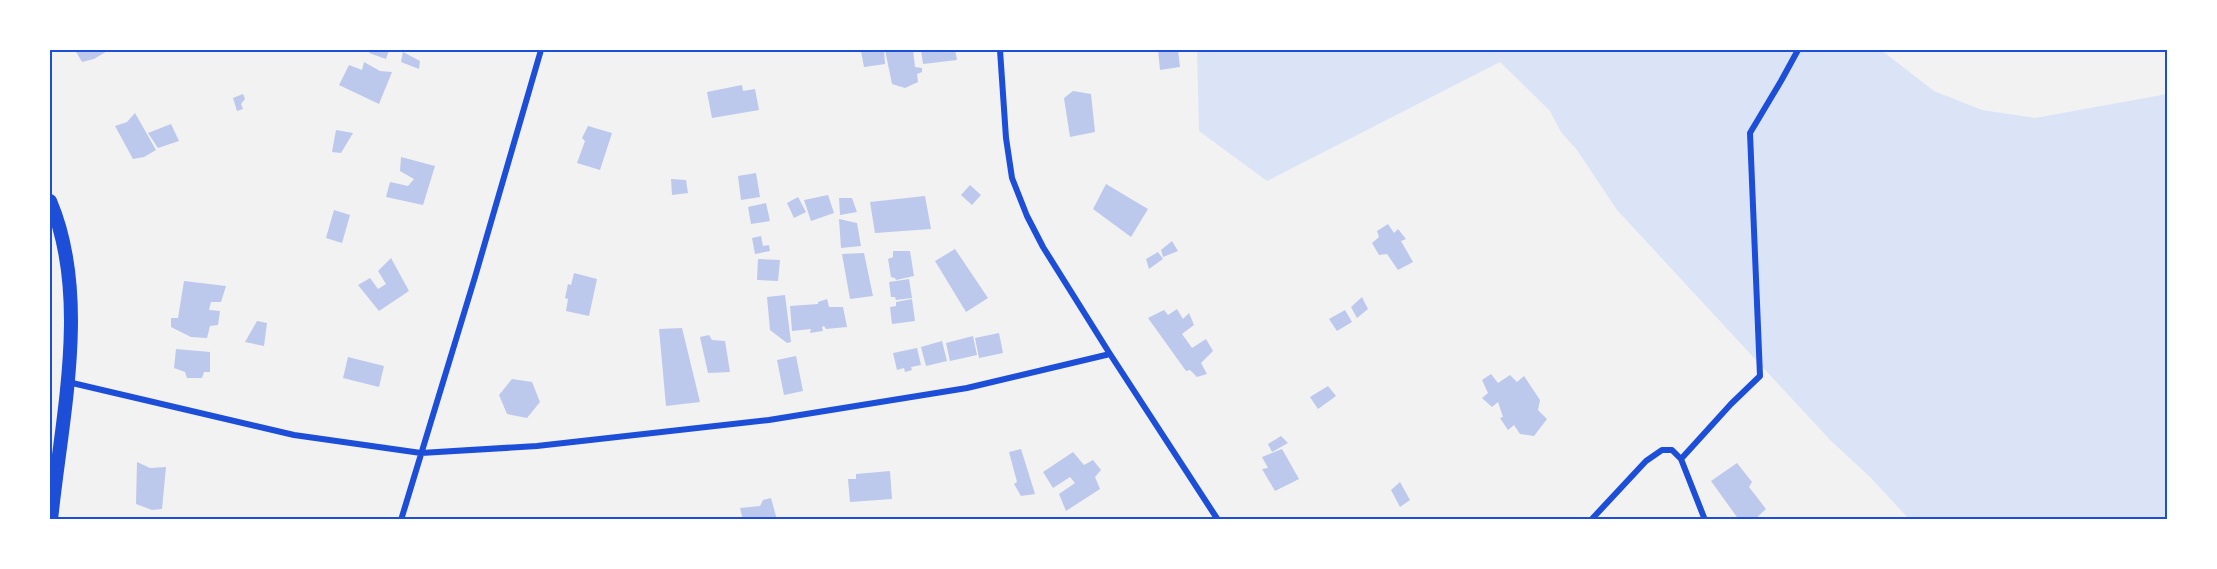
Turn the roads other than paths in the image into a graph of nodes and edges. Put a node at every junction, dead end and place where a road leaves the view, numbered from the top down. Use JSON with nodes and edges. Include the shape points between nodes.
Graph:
{"nodes":[{"id":1,"x":541,"y":50,"type":"edge"},
{"id":2,"x":1000,"y":50,"type":"edge"},
{"id":3,"x":1798,"y":50,"type":"edge"},
{"id":4,"x":50,"y":201,"type":"edge"},
{"id":5,"x":1110,"y":354,"type":"junction"},
{"id":6,"x":68,"y":382,"type":"junction"},
{"id":7,"x":421,"y":453,"type":"junction"},
{"id":8,"x":1681,"y":459,"type":"junction"},
{"id":9,"x":51,"y":519,"type":"edge"},
{"id":10,"x":401,"y":519,"type":"edge"},
{"id":11,"x":1218,"y":519,"type":"edge"},
{"id":12,"x":1591,"y":519,"type":"edge"},
{"id":13,"x":1705,"y":519,"type":"edge"}],
"edges":[{"from":1,"to":7,"type":"street"},
{"from":2,"to":5,"type":"street","via":[[1012,178],[1043,247]]},
{"from":3,"to":8,"type":"street","via":[[1750,133],[1760,376]]},
{"from":4,"to":6,"type":"main road","via":[[66,263],[71,317]]},
{"from":5,"to":7,"type":"street","via":[[967,388],[770,420],[537,446]]},
{"from":5,"to":11,"type":"street"},
{"from":6,"to":7,"type":"street","via":[[294,435]]},
{"from":6,"to":9,"type":"main road"},
{"from":7,"to":10,"type":"street"},
{"from":8,"to":12,"type":"street","via":[[1672,450],[1662,450],[1646,461]]},
{"from":8,"to":13,"type":"street"}]}
